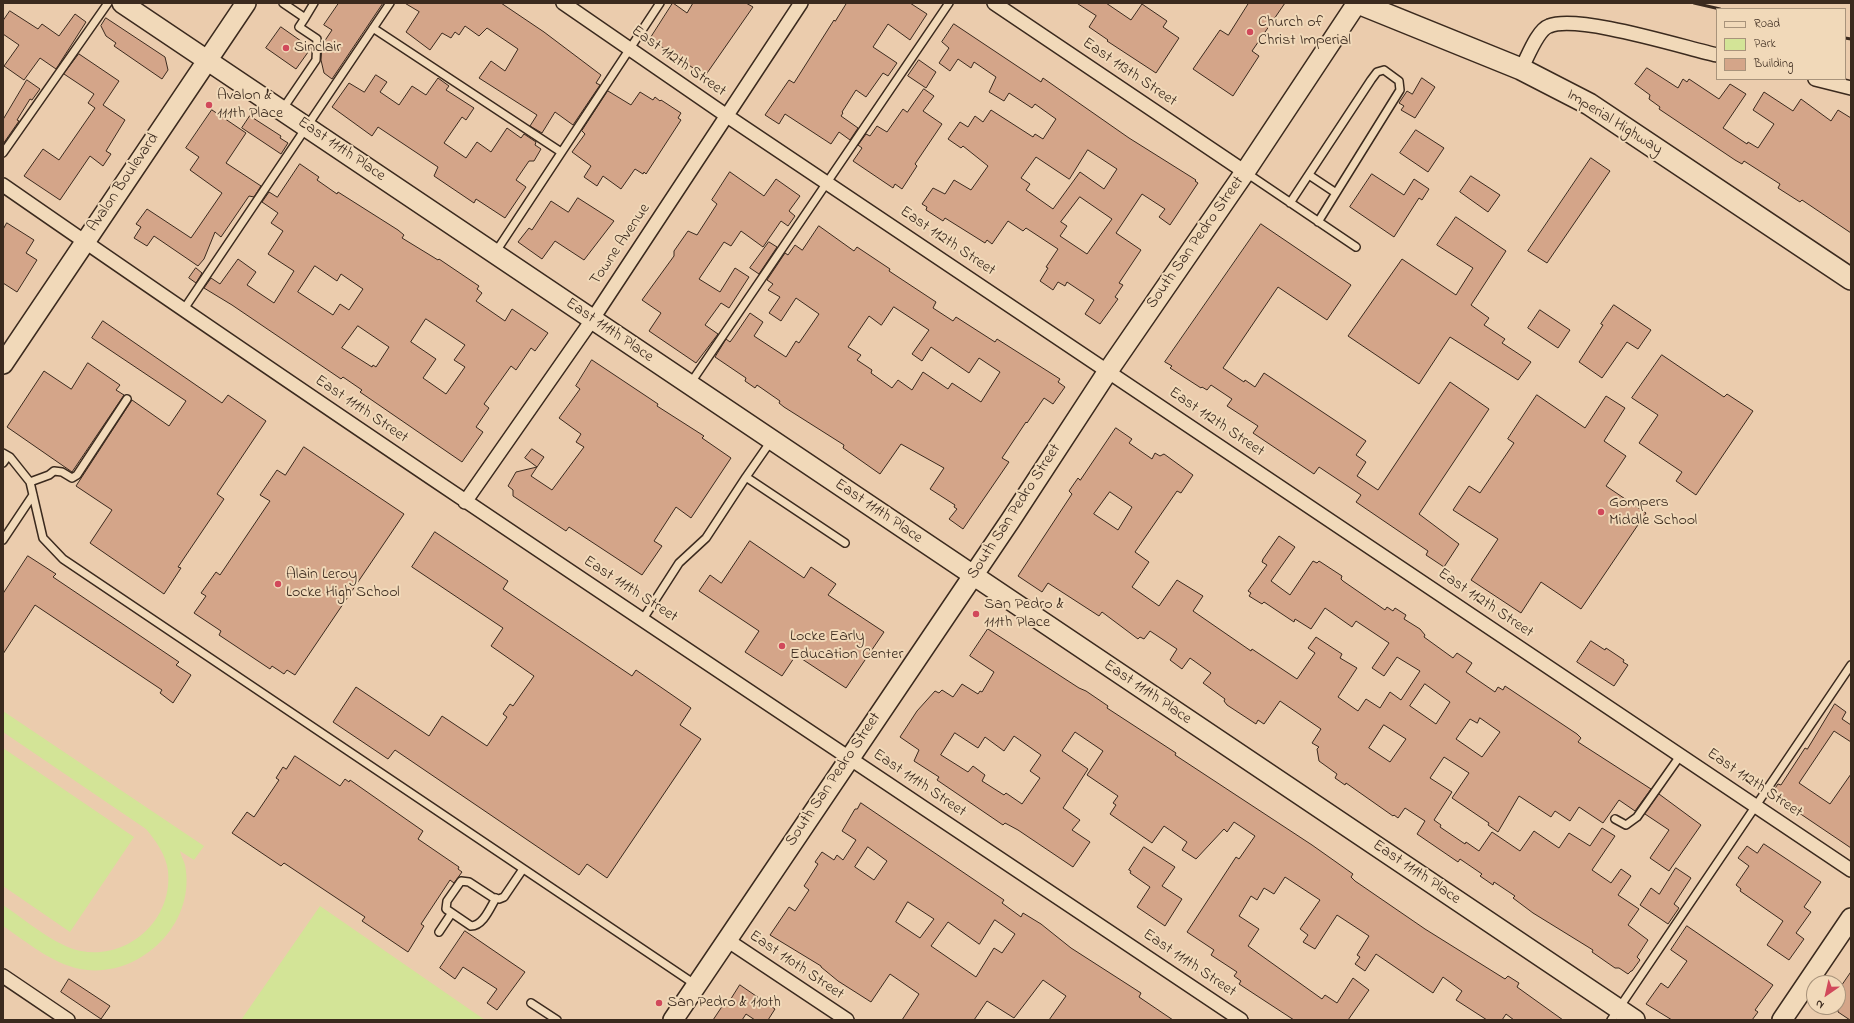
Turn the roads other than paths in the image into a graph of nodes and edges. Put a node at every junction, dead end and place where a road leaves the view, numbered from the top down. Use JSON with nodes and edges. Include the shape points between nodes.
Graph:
{"nodes":[{"id":1,"x":108,"y":3,"type":"edge"},
{"id":2,"x":122,"y":3,"type":"edge"},
{"id":3,"x":246,"y":3,"type":"edge"},
{"id":4,"x":283,"y":3,"type":"edge"},
{"id":5,"x":314,"y":3,"type":"edge"},
{"id":6,"x":390,"y":3,"type":"edge"},
{"id":7,"x":563,"y":3,"type":"edge"},
{"id":8,"x":660,"y":3,"type":"edge"},
{"id":9,"x":801,"y":3,"type":"edge"},
{"id":10,"x":949,"y":3,"type":"edge"},
{"id":11,"x":994,"y":3,"type":"edge"},
{"id":12,"x":1358,"y":3,"type":"edge"},
{"id":13,"x":305,"y":18,"type":"junction"},
{"id":14,"x":373,"y":28,"type":"junction"},
{"id":15,"x":630,"y":49,"type":"junction"},
{"id":16,"x":1716,"y":55,"type":"edge"},
{"id":17,"x":207,"y":60,"type":"junction"},
{"id":18,"x":1521,"y":70,"type":"junction"},
{"id":19,"x":1819,"y":80,"type":"edge"},
{"id":20,"x":1851,"y":88,"type":"edge"},
{"id":21,"x":282,"y":110,"type":"junction"},
{"id":22,"x":727,"y":116,"type":"junction"},
{"id":23,"x":308,"y":128,"type":"junction"},
{"id":24,"x":561,"y":152,"type":"junction"},
{"id":25,"x":3,"y":153,"type":"edge"},
{"id":26,"x":1245,"y":172,"type":"junction"},
{"id":27,"x":1309,"y":175,"type":"junction"},
{"id":28,"x":826,"y":182,"type":"junction"},
{"id":29,"x":3,"y":185,"type":"edge"},
{"id":30,"x":1336,"y":193,"type":"junction"},
{"id":31,"x":1290,"y":203,"type":"junction"},
{"id":32,"x":1318,"y":222,"type":"junction"},
{"id":33,"x":85,"y":242,"type":"junction"},
{"id":34,"x":1356,"y":247,"type":"dead end"},
{"id":35,"x":495,"y":253,"type":"junction"},
{"id":36,"x":1851,"y":279,"type":"edge"},
{"id":37,"x":184,"y":309,"type":"junction"},
{"id":38,"x":592,"y":320,"type":"junction"},
{"id":39,"x":3,"y":364,"type":"edge"},
{"id":40,"x":1108,"y":371,"type":"junction"},
{"id":41,"x":690,"y":384,"type":"junction"},
{"id":42,"x":127,"y":399,"type":"dead end"},
{"id":43,"x":772,"y":440,"type":"junction"},
{"id":44,"x":5,"y":454,"type":"edge"},
{"id":45,"x":3,"y":463,"type":"edge"},
{"id":46,"x":746,"y":477,"type":"junction"},
{"id":47,"x":30,"y":482,"type":"junction"},
{"id":48,"x":33,"y":495,"type":"junction"},
{"id":49,"x":465,"y":502,"type":"junction"},
{"id":50,"x":3,"y":540,"type":"edge"},
{"id":51,"x":846,"y":543,"type":"dead end"},
{"id":52,"x":973,"y":576,"type":"junction"},
{"id":53,"x":643,"y":619,"type":"junction"},
{"id":54,"x":1851,"y":665,"type":"edge"},
{"id":55,"x":1680,"y":756,"type":"junction"},
{"id":56,"x":850,"y":758,"type":"junction"},
{"id":57,"x":1756,"y":806,"type":"junction"},
{"id":58,"x":1615,"y":819,"type":"dead end"},
{"id":59,"x":523,"y":869,"type":"junction"},
{"id":60,"x":1851,"y":870,"type":"edge"},
{"id":61,"x":496,"y":898,"type":"junction"},
{"id":62,"x":451,"y":914,"type":"junction"},
{"id":63,"x":1851,"y":918,"type":"edge"},
{"id":64,"x":439,"y":932,"type":"dead end"},
{"id":65,"x":727,"y":940,"type":"junction"},
{"id":66,"x":3,"y":976,"type":"edge"},
{"id":67,"x":696,"y":985,"type":"junction"},
{"id":68,"x":531,"y":1003,"type":"dead end"},
{"id":69,"x":1615,"y":1015,"type":"edge"},
{"id":70,"x":68,"y":1020,"type":"edge"},
{"id":71,"x":556,"y":1020,"type":"edge"},
{"id":72,"x":673,"y":1020,"type":"edge"},
{"id":73,"x":847,"y":1020,"type":"edge"},
{"id":74,"x":1241,"y":1020,"type":"edge"},
{"id":75,"x":1635,"y":1020,"type":"edge"},
{"id":76,"x":1782,"y":1020,"type":"edge"}],
"edges":[{"from":1,"to":25,"type":"lane"},
{"from":2,"to":17,"type":"street","name":"East 111th Place"},
{"from":3,"to":17,"type":"street","name":"Avalon Boulevard"},
{"from":4,"to":13,"type":"lane"},
{"from":5,"to":13,"type":"lane"},
{"from":6,"to":14,"type":"lane"},
{"from":7,"to":15,"type":"street","name":"East 112th Street"},
{"from":8,"to":15,"type":"lane"},
{"from":9,"to":22,"type":"street","name":"Towne Avenue"},
{"from":10,"to":28,"type":"lane"},
{"from":11,"to":26,"type":"street","name":"East 113th Street"},
{"from":12,"to":18,"type":"main road","name":"Imperial Highway"},
{"from":12,"to":26,"type":"street","name":"South San Pedro Street"},
{"from":13,"to":21,"type":"lane","via":[[299,27],[317,39],[316,60]]},
{"from":14,"to":23,"type":"lane"},
{"from":14,"to":24,"type":"lane"},
{"from":15,"to":22,"type":"street","name":"East 112th Street"},
{"from":15,"to":24,"type":"lane"},
{"from":16,"to":18,"type":"street","via":[[1596,26],[1567,22],[1547,26],[1536,40]]},
{"from":17,"to":21,"type":"street","name":"East 111th Place"},
{"from":17,"to":33,"type":"street","name":"Avalon Boulevard"},
{"from":18,"to":36,"type":"main road","name":"Imperial Highway","via":[[1589,104]]},
{"from":19,"to":20,"type":"street"},
{"from":21,"to":23,"type":"street","name":"East 111th Place"},
{"from":22,"to":28,"type":"street","name":"East 112th Street"},
{"from":22,"to":38,"type":"street","name":"Towne Avenue"},
{"from":23,"to":35,"type":"street","name":"East 111th Place"},
{"from":23,"to":37,"type":"lane"},
{"from":24,"to":35,"type":"lane"},
{"from":26,"to":31,"type":"lane"},
{"from":26,"to":40,"type":"street","name":"South San Pedro Street"},
{"from":27,"to":30,"type":"lane"},
{"from":27,"to":30,"type":"lane","via":[[1371,80],[1377,72],[1384,70],[1399,81],[1400,90]]},
{"from":27,"to":31,"type":"lane"},
{"from":28,"to":40,"type":"street","name":"East 112th Street"},
{"from":28,"to":41,"type":"lane"},
{"from":29,"to":33,"type":"street","name":"East 111th Street"},
{"from":30,"to":32,"type":"lane"},
{"from":31,"to":32,"type":"lane"},
{"from":32,"to":34,"type":"lane"},
{"from":33,"to":37,"type":"street","name":"East 111th Street"},
{"from":33,"to":39,"type":"street","name":"Avalon Boulevard"},
{"from":35,"to":38,"type":"street","name":"East 111th Place"},
{"from":37,"to":49,"type":"street","name":"East 111th Street"},
{"from":38,"to":41,"type":"street","name":"East 111th Place"},
{"from":38,"to":49,"type":"street","name":"Towne Avenue"},
{"from":40,"to":52,"type":"street","name":"South San Pedro Street"},
{"from":40,"to":55,"type":"street","name":"East 112th Street"},
{"from":41,"to":43,"type":"street","name":"East 111th Place"},
{"from":42,"to":47,"type":"lane","via":[[77,475],[72,478],[54,471],[49,476]]},
{"from":43,"to":46,"type":"lane"},
{"from":43,"to":52,"type":"street","name":"East 111th Place"},
{"from":44,"to":45,"type":"lane"},
{"from":44,"to":47,"type":"lane"},
{"from":46,"to":51,"type":"lane"},
{"from":46,"to":53,"type":"lane","via":[[706,538],[679,563]]},
{"from":47,"to":48,"type":"lane"},
{"from":48,"to":50,"type":"lane"},
{"from":48,"to":59,"type":"lane","via":[[43,538],[63,560]]},
{"from":49,"to":53,"type":"street","name":"East 111th Street"},
{"from":52,"to":56,"type":"street","name":"South San Pedro Street"},
{"from":52,"to":69,"type":"street","name":"East 111th Place"},
{"from":53,"to":56,"type":"street","name":"East 111th Street"},
{"from":54,"to":57,"type":"lane"},
{"from":55,"to":57,"type":"street","name":"East 112th Street"},
{"from":55,"to":58,"type":"lane","via":[[1637,817],[1626,825]]},
{"from":56,"to":65,"type":"street","name":"South San Pedro Street"},
{"from":56,"to":74,"type":"street","name":"East 111th Street"},
{"from":57,"to":60,"type":"street","name":"East 112th Street"},
{"from":57,"to":69,"type":"lane"},
{"from":59,"to":61,"type":"lane","via":[[504,897]]},
{"from":59,"to":67,"type":"lane"},
{"from":61,"to":62,"type":"lane","via":[[480,924],[475,926]]},
{"from":61,"to":62,"type":"lane","via":[[469,882],[461,881],[445,906]]},
{"from":62,"to":64,"type":"lane"},
{"from":63,"to":76,"type":"street"},
{"from":65,"to":67,"type":"street","name":"South San Pedro Street"},
{"from":65,"to":73,"type":"street","name":"East 110th Street"},
{"from":66,"to":70,"type":"street"},
{"from":67,"to":72,"type":"street","name":"South San Pedro Street"},
{"from":68,"to":71,"type":"lane"},
{"from":69,"to":75,"type":"street","name":"East 111th Place"}]}
